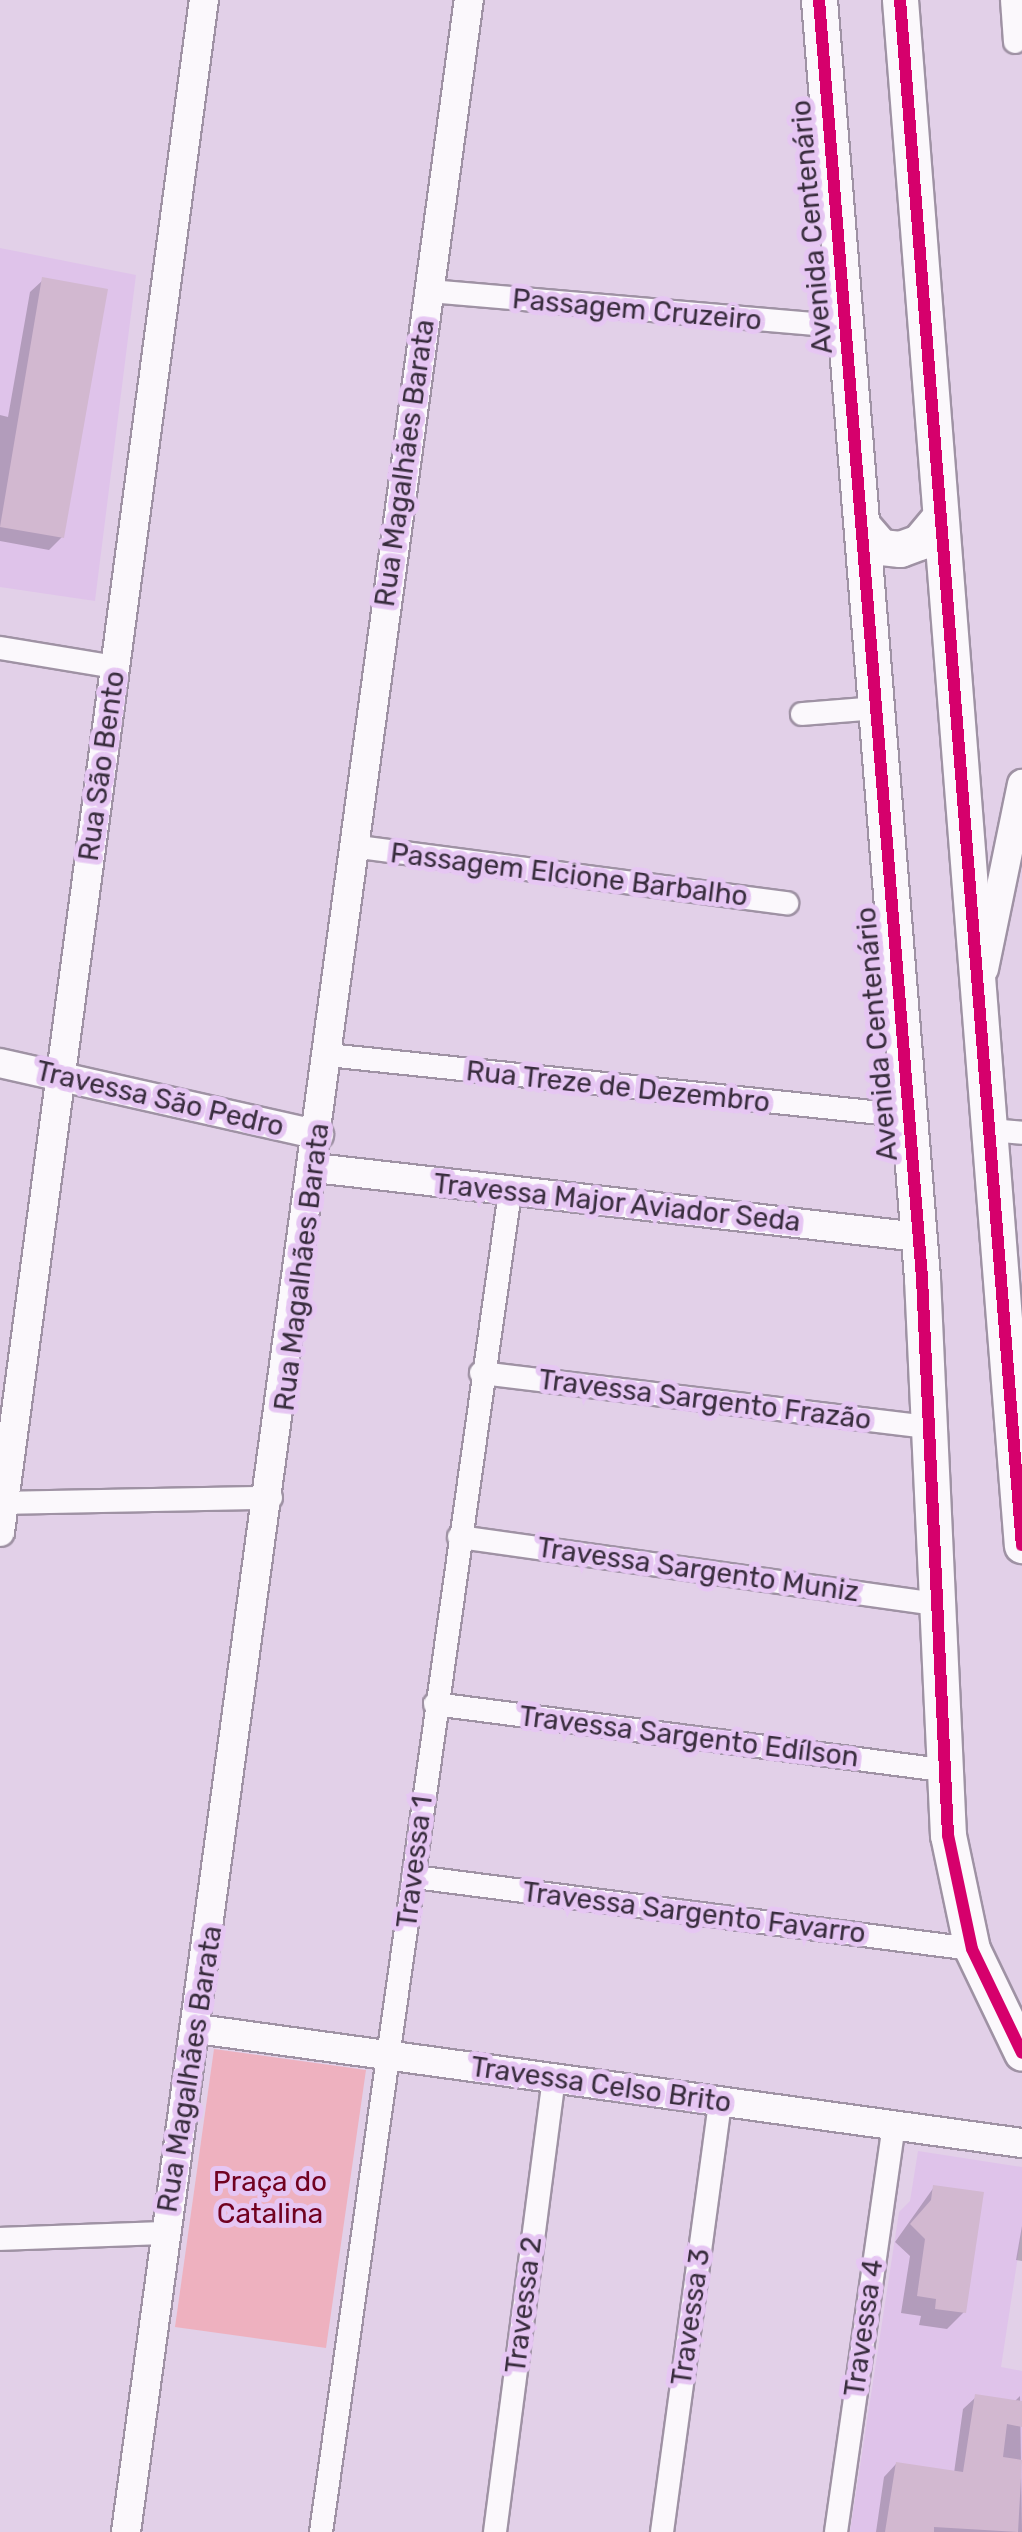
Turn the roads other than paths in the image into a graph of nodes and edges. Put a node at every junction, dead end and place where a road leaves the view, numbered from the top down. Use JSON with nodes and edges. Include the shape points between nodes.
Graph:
{"nodes":[{"id":1,"x":204,"y":0,"type":"edge"},
{"id":2,"x":469,"y":0,"type":"edge"},
{"id":3,"x":819,"y":0,"type":"edge"},
{"id":4,"x":900,"y":0,"type":"edge"},
{"id":5,"x":1012,"y":0,"type":"edge"},
{"id":6,"x":1015,"y":42,"type":"dead end"},
{"id":7,"x":429,"y":292,"type":"junction"},
{"id":8,"x":845,"y":327,"type":"junction"},
{"id":9,"x":936,"y":522,"type":"junction"},
{"id":10,"x":862,"y":524,"type":"junction"},
{"id":11,"x":942,"y":581,"type":"junction"},
{"id":12,"x":868,"y":594,"type":"junction"},
{"id":13,"x":0,"y":648,"type":"edge"},
{"id":14,"x":115,"y":667,"type":"junction"},
{"id":15,"x":876,"y":708,"type":"junction"},
{"id":16,"x":802,"y":714,"type":"dead end"},
{"id":17,"x":1022,"y":784,"type":"edge"},
{"id":18,"x":966,"y":832,"type":"junction"},
{"id":19,"x":352,"y":846,"type":"junction"},
{"id":20,"x":1010,"y":851,"type":"junction"},
{"id":21,"x":787,"y":903,"type":"dead end"},
{"id":22,"x":979,"y":990,"type":"junction"},
{"id":23,"x":328,"y":1055,"type":"junction"},
{"id":24,"x":0,"y":1063,"type":"edge"},
{"id":25,"x":61,"y":1075,"type":"junction"},
{"id":26,"x":909,"y":1116,"type":"junction"},
{"id":27,"x":1006,"y":1131,"type":"edge"},
{"id":28,"x":319,"y":1136,"type":"junction"},
{"id":29,"x":315,"y":1168,"type":"junction"},
{"id":30,"x":510,"y":1192,"type":"junction"},
{"id":31,"x":919,"y":1237,"type":"junction"},
{"id":32,"x":1011,"y":1242,"type":"edge"},
{"id":33,"x":482,"y":1373,"type":"junction"},
{"id":34,"x":929,"y":1427,"type":"junction"},
{"id":35,"x":271,"y":1498,"type":"junction"},
{"id":36,"x":2,"y":1503,"type":"edge"},
{"id":37,"x":0,"y":1532,"type":"edge"},
{"id":38,"x":460,"y":1537,"type":"junction"},
{"id":39,"x":1022,"y":1544,"type":"edge"},
{"id":40,"x":937,"y":1604,"type":"junction"},
{"id":41,"x":435,"y":1704,"type":"junction"},
{"id":42,"x":942,"y":1770,"type":"junction"},
{"id":43,"x":415,"y":1876,"type":"junction"},
{"id":44,"x":972,"y":1950,"type":"junction"},
{"id":45,"x":198,"y":2029,"type":"junction"},
{"id":46,"x":1022,"y":2053,"type":"edge"},
{"id":47,"x":386,"y":2055,"type":"junction"},
{"id":48,"x":554,"y":2078,"type":"junction"},
{"id":49,"x":720,"y":2101,"type":"junction"},
{"id":50,"x":894,"y":2125,"type":"junction"},
{"id":51,"x":1016,"y":2137,"type":"edge"},
{"id":52,"x":166,"y":2232,"type":"junction"},
{"id":53,"x":0,"y":2240,"type":"edge"},
{"id":54,"x":126,"y":2532,"type":"edge"},
{"id":55,"x":321,"y":2532,"type":"edge"},
{"id":56,"x":495,"y":2532,"type":"edge"},
{"id":57,"x":662,"y":2532,"type":"edge"},
{"id":58,"x":836,"y":2532,"type":"edge"}],
"edges":[{"from":1,"to":14,"type":"street","name":"Rua São Bento"},
{"from":2,"to":7,"type":"street","name":"Rua Magalhães Barata"},
{"from":3,"to":8,"type":"main road","name":"Avenida Centenário"},
{"from":4,"to":9,"type":"main road"},
{"from":5,"to":6,"type":"street"},
{"from":7,"to":8,"type":"street","name":"Passagem Cruzeiro"},
{"from":7,"to":19,"type":"street","name":"Rua Magalhães Barata"},
{"from":8,"to":10,"type":"main road","name":"Avenida Centenário"},
{"from":9,"to":10,"type":"main road","via":[[900,549],[881,547]]},
{"from":9,"to":11,"type":"main road"},
{"from":10,"to":12,"type":"main road","name":"Avenida Centenário"},
{"from":11,"to":12,"type":"main road","via":[[922,566],[903,564],[884,570]]},
{"from":11,"to":18,"type":"main road"},
{"from":12,"to":15,"type":"main road","name":"Avenida Centenário"},
{"from":13,"to":14,"type":"street"},
{"from":14,"to":25,"type":"street","name":"Rua São Bento"},
{"from":15,"to":16,"type":"street"},
{"from":15,"to":26,"type":"main road","name":"Avenida Centenário"},
{"from":17,"to":20,"type":"street"},
{"from":18,"to":20,"type":"street","via":[[984,856],[1002,858]]},
{"from":18,"to":22,"type":"main road"},
{"from":19,"to":21,"type":"street","name":"Passagem Elcione Barbalho"},
{"from":19,"to":23,"type":"street","name":"Rua Magalhães Barata"},
{"from":20,"to":22,"type":"street"},
{"from":22,"to":27,"type":"main road"},
{"from":23,"to":26,"type":"street","name":"Rua Treze de Dezembro"},
{"from":23,"to":28,"type":"street","name":"Rua Magalhães Barata"},
{"from":24,"to":25,"type":"street","name":"Travessa São Pedro"},
{"from":25,"to":28,"type":"street","name":"Travessa São Pedro"},
{"from":25,"to":36,"type":"street","name":"Rua São Bento"},
{"from":26,"to":31,"type":"main road","name":"Avenida Centenário"},
{"from":27,"to":32,"type":"main road"},
{"from":28,"to":29,"type":"street","name":"Rua Magalhães Barata"},
{"from":29,"to":30,"type":"street","name":"Travessa Major Aviador Seda"},
{"from":29,"to":35,"type":"street","name":"Rua Magalhães Barata"},
{"from":30,"to":31,"type":"street","name":"Travessa Major Aviador Seda"},
{"from":30,"to":33,"type":"street","name":"Travessa 1"},
{"from":31,"to":34,"type":"main road","name":"Avenida Centenário"},
{"from":32,"to":39,"type":"main road"},
{"from":33,"to":34,"type":"street","name":"Travessa Sargento Frazão"},
{"from":33,"to":38,"type":"street","name":"Travessa 1"},
{"from":34,"to":40,"type":"main road","name":"Avenida Centenário"},
{"from":35,"to":36,"type":"street"},
{"from":35,"to":45,"type":"street","name":"Rua Magalhães Barata"},
{"from":36,"to":37,"type":"street","name":"Rua São Bento"},
{"from":38,"to":40,"type":"street","name":"Travessa Sargento Muniz"},
{"from":38,"to":41,"type":"street","name":"Travessa 1"},
{"from":40,"to":42,"type":"main road","name":"Avenida Centenário"},
{"from":41,"to":42,"type":"street","name":"Travessa Sargento Edílson"},
{"from":41,"to":43,"type":"street","name":"Travessa 1"},
{"from":42,"to":44,"type":"main road","name":"Avenida Centenário","via":[[956,1886]]},
{"from":43,"to":44,"type":"street","name":"Travessa Sargento Favarro"},
{"from":43,"to":47,"type":"street","name":"Travessa 1"},
{"from":44,"to":46,"type":"main road","name":"Avenida Centenário"},
{"from":45,"to":47,"type":"street","name":"Travessa Celso Brito"},
{"from":45,"to":52,"type":"street","name":"Rua Magalhães Barata"},
{"from":47,"to":48,"type":"street","name":"Travessa Celso Brito"},
{"from":47,"to":55,"type":"street","name":"Travessa 1"},
{"from":48,"to":49,"type":"street","name":"Travessa Celso Brito"},
{"from":48,"to":56,"type":"street","name":"Travessa 2"},
{"from":49,"to":50,"type":"street","name":"Travessa Celso Brito"},
{"from":49,"to":57,"type":"street","name":"Travessa 3"},
{"from":50,"to":51,"type":"street","name":"Travessa Celso Brito"},
{"from":50,"to":58,"type":"street","name":"Travessa 4"},
{"from":52,"to":53,"type":"street"},
{"from":52,"to":54,"type":"street","name":"Rua Magalhães Barata"}]}
